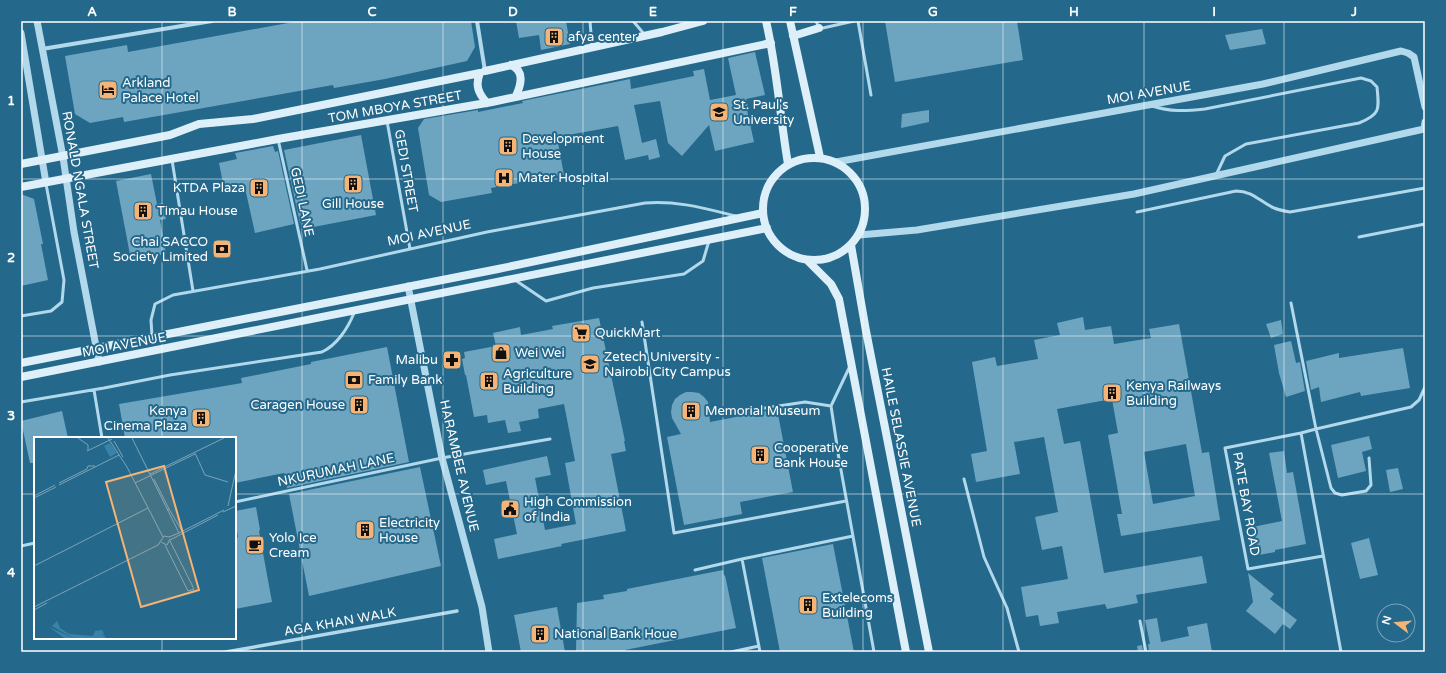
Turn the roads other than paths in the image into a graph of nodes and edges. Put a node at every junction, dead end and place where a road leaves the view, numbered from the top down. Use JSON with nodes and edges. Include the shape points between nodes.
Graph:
{"nodes":[{"id":1,"x":37,"y":21,"type":"edge"},
{"id":2,"x":212,"y":21,"type":"edge"},
{"id":3,"x":477,"y":21,"type":"edge"},
{"id":4,"x":590,"y":21,"type":"edge"},
{"id":5,"x":633,"y":21,"type":"edge"},
{"id":6,"x":703,"y":21,"type":"edge"},
{"id":7,"x":766,"y":21,"type":"edge"},
{"id":8,"x":790,"y":21,"type":"edge"},
{"id":9,"x":854,"y":21,"type":"edge"},
{"id":10,"x":858,"y":21,"type":"edge"},
{"id":11,"x":818,"y":24,"type":"edge"},
{"id":12,"x":21,"y":32,"type":"edge"},
{"id":13,"x":645,"y":36,"type":"junction"},
{"id":14,"x":793,"y":36,"type":"junction"},
{"id":15,"x":771,"y":43,"type":"junction"},
{"id":16,"x":592,"y":47,"type":"junction"},
{"id":17,"x":42,"y":49,"type":"junction"},
{"id":18,"x":23,"y":61,"type":"edge"},
{"id":19,"x":511,"y":65,"type":"junction"},
{"id":20,"x":482,"y":72,"type":"junction"},
{"id":21,"x":516,"y":96,"type":"junction"},
{"id":22,"x":871,"y":96,"type":"dead end"},
{"id":23,"x":487,"y":103,"type":"junction"},
{"id":24,"x":1149,"y":105,"type":"junction"},
{"id":25,"x":1425,"y":106,"type":"edge"},
{"id":26,"x":387,"y":121,"type":"junction"},
{"id":27,"x":1425,"y":127,"type":"edge"},
{"id":28,"x":278,"y":139,"type":"junction"},
{"id":29,"x":63,"y":157,"type":"junction"},
{"id":30,"x":820,"y":158,"type":"junction"},
{"id":31,"x":172,"y":159,"type":"junction"},
{"id":32,"x":41,"y":160,"type":"junction"},
{"id":33,"x":836,"y":162,"type":"junction"},
{"id":34,"x":21,"y":164,"type":"edge"},
{"id":35,"x":788,"y":164,"type":"junction"},
{"id":36,"x":1215,"y":176,"type":"junction"},
{"id":37,"x":66,"y":179,"type":"junction"},
{"id":38,"x":46,"y":183,"type":"junction"},
{"id":39,"x":21,"y":187,"type":"edge"},
{"id":40,"x":1425,"y":188,"type":"edge"},
{"id":41,"x":1138,"y":212,"type":"dead end"},
{"id":42,"x":763,"y":213,"type":"junction"},
{"id":43,"x":743,"y":218,"type":"junction"},
{"id":44,"x":1425,"y":224,"type":"edge"},
{"id":45,"x":767,"y":228,"type":"junction"},
{"id":46,"x":859,"y":235,"type":"junction"},
{"id":47,"x":1359,"y":237,"type":"dead end"},
{"id":48,"x":709,"y":239,"type":"junction"},
{"id":49,"x":851,"y":246,"type":"junction"},
{"id":50,"x":410,"y":249,"type":"junction"},
{"id":51,"x":808,"y":261,"type":"junction"},
{"id":52,"x":307,"y":270,"type":"junction"},
{"id":53,"x":513,"y":279,"type":"junction"},
{"id":54,"x":408,"y":286,"type":"junction"},
{"id":55,"x":193,"y":291,"type":"junction"},
{"id":56,"x":411,"y":299,"type":"junction"},
{"id":57,"x":1291,"y":303,"type":"dead end"},
{"id":58,"x":354,"y":311,"type":"junction"},
{"id":59,"x":21,"y":316,"type":"edge"},
{"id":60,"x":642,"y":322,"type":"dead end"},
{"id":61,"x":152,"y":336,"type":"junction"},
{"id":62,"x":96,"y":347,"type":"junction"},
{"id":63,"x":99,"y":362,"type":"junction"},
{"id":64,"x":21,"y":363,"type":"edge"},
{"id":65,"x":851,"y":363,"type":"junction"},
{"id":66,"x":21,"y":377,"type":"edge"},
{"id":67,"x":1425,"y":387,"type":"edge"},
{"id":68,"x":94,"y":390,"type":"junction"},
{"id":69,"x":21,"y":402,"type":"edge"},
{"id":70,"x":831,"y":406,"type":"junction"},
{"id":71,"x":745,"y":411,"type":"dead end"},
{"id":72,"x":1316,"y":429,"type":"junction"},
{"id":73,"x":1301,"y":433,"type":"junction"},
{"id":74,"x":102,"y":437,"type":"edge"},
{"id":75,"x":550,"y":439,"type":"dead end"},
{"id":76,"x":442,"y":458,"type":"junction"},
{"id":77,"x":1369,"y":458,"type":"dead end"},
{"id":78,"x":964,"y":479,"type":"dead end"},
{"id":79,"x":846,"y":501,"type":"junction"},
{"id":80,"x":236,"y":502,"type":"edge"},
{"id":81,"x":853,"y":536,"type":"junction"},
{"id":82,"x":34,"y":544,"type":"edge"},
{"id":83,"x":21,"y":546,"type":"edge"},
{"id":84,"x":1323,"y":556,"type":"junction"},
{"id":85,"x":742,"y":559,"type":"junction"},
{"id":86,"x":696,"y":570,"type":"dead end"},
{"id":87,"x":457,"y":611,"type":"dead end"},
{"id":88,"x":1140,"y":621,"type":"dead end"},
{"id":89,"x":759,"y":646,"type":"junction"},
{"id":90,"x":226,"y":652,"type":"edge"},
{"id":91,"x":489,"y":652,"type":"edge"},
{"id":92,"x":731,"y":652,"type":"edge"},
{"id":93,"x":760,"y":652,"type":"edge"},
{"id":94,"x":874,"y":652,"type":"edge"},
{"id":95,"x":906,"y":652,"type":"edge"},
{"id":96,"x":929,"y":652,"type":"edge"},
{"id":97,"x":1019,"y":652,"type":"edge"},
{"id":98,"x":1146,"y":652,"type":"edge"},
{"id":99,"x":1341,"y":652,"type":"edge"}],
"edges":[{"from":1,"to":17,"type":"street","name":"RONALD NGALA STREET"},
{"from":2,"to":17,"type":"street"},
{"from":3,"to":20,"type":"street"},
{"from":4,"to":16,"type":"lane"},
{"from":5,"to":13,"type":"lane"},
{"from":6,"to":13,"type":"main road","name":"TOM MBOYA STREET"},
{"from":7,"to":15,"type":"main road"},
{"from":8,"to":14,"type":"main road"},
{"from":9,"to":11,"type":"lane","via":[[823,28]]},
{"from":10,"to":22,"type":"lane"},
{"from":11,"to":14,"type":"main road"},
{"from":12,"to":18,"type":"street"},
{"from":13,"to":16,"type":"main road","name":"TOM MBOYA STREET"},
{"from":14,"to":30,"type":"main road"},
{"from":15,"to":21,"type":"main road","name":"TOM MBOYA STREET"},
{"from":15,"to":35,"type":"main road"},
{"from":16,"to":19,"type":"main road","name":"TOM MBOYA STREET"},
{"from":17,"to":29,"type":"street","name":"RONALD NGALA STREET"},
{"from":18,"to":32,"type":"street"},
{"from":19,"to":20,"type":"main road","name":"TOM MBOYA STREET"},
{"from":19,"to":21,"type":"main road","via":[[520,75],[520,88]]},
{"from":20,"to":23,"type":"main road","via":[[477,87]]},
{"from":20,"to":29,"type":"main road","name":"TOM MBOYA STREET","via":[[253,119],[199,124],[170,135]]},
{"from":21,"to":23,"type":"main road","name":"TOM MBOYA STREET"},
{"from":23,"to":26,"type":"main road","name":"TOM MBOYA STREET"},
{"from":24,"to":25,"type":"street","name":"MOI AVENUE","via":[[1263,84],[1401,51],[1414,57]]},
{"from":24,"to":33,"type":"street","name":"MOI AVENUE"},
{"from":24,"to":36,"type":"lane","via":[[1184,112],[1361,78],[1371,81],[1378,87],[1379,104],[1377,112],[1371,118],[1246,144],[1225,156]]},
{"from":26,"to":28,"type":"main road","name":"TOM MBOYA STREET"},
{"from":26,"to":50,"type":"lane","name":"GEDI STREET"},
{"from":27,"to":36,"type":"street"},
{"from":28,"to":31,"type":"main road","name":"TOM MBOYA STREET"},
{"from":28,"to":52,"type":"lane","name":"GEDI LANE"},
{"from":29,"to":32,"type":"main road","name":"TOM MBOYA STREET"},
{"from":29,"to":37,"type":"street","name":"RONALD NGALA STREET"},
{"from":30,"to":33,"type":"main road"},
{"from":30,"to":35,"type":"main road","via":[[809,157]]},
{"from":31,"to":37,"type":"main road","name":"TOM MBOYA STREET"},
{"from":31,"to":55,"type":"lane"},
{"from":32,"to":34,"type":"main road","name":"TOM MBOYA STREET"},
{"from":32,"to":38,"type":"street"},
{"from":33,"to":46,"type":"main road","via":[[848,169],[864,193],[866,207]]},
{"from":35,"to":42,"type":"main road","via":[[776,174],[768,187],[763,202]]},
{"from":36,"to":46,"type":"street","via":[[1134,194],[917,230]]},
{"from":37,"to":38,"type":"main road","name":"TOM MBOYA STREET"},
{"from":37,"to":62,"type":"street","name":"RONALD NGALA STREET"},
{"from":38,"to":39,"type":"main road","name":"TOM MBOYA STREET"},
{"from":38,"to":59,"type":"lane","via":[[64,280],[62,302],[51,311]]},
{"from":40,"to":41,"type":"lane","via":[[1290,212],[1273,208],[1248,192],[1236,191]]},
{"from":42,"to":43,"type":"main road","name":"MOI AVENUE"},
{"from":42,"to":45,"type":"main road"},
{"from":43,"to":50,"type":"lane","name":"MOI AVENUE","via":[[659,201],[487,232]]},
{"from":43,"to":54,"type":"main road","name":"MOI AVENUE"},
{"from":44,"to":47,"type":"lane"},
{"from":45,"to":48,"type":"main road","name":"MOI AVENUE"},
{"from":45,"to":51,"type":"main road","via":[[780,248],[794,257]]},
{"from":46,"to":49,"type":"main road"},
{"from":48,"to":53,"type":"main road","name":"MOI AVENUE"},
{"from":48,"to":53,"type":"lane","via":[[703,261],[684,274],[593,288],[546,302]]},
{"from":49,"to":51,"type":"main road","via":[[825,259]]},
{"from":49,"to":96,"type":"main road","name":"HAILE SELASSIE AVENUE"},
{"from":50,"to":52,"type":"lane","name":"MOI AVENUE"},
{"from":51,"to":65,"type":"main road","via":[[831,284],[839,299]]},
{"from":52,"to":55,"type":"lane","name":"MOI AVENUE"},
{"from":53,"to":56,"type":"main road","name":"MOI AVENUE"},
{"from":54,"to":56,"type":"street","name":"HARAMBEE AVENUE"},
{"from":54,"to":61,"type":"main road","name":"MOI AVENUE"},
{"from":55,"to":61,"type":"lane","name":"MOI AVENUE","via":[[173,295],[155,304],[151,320]]},
{"from":56,"to":58,"type":"main road","name":"MOI AVENUE"},
{"from":56,"to":76,"type":"street","name":"HARAMBEE AVENUE"},
{"from":57,"to":72,"type":"lane"},
{"from":58,"to":63,"type":"main road","name":"MOI AVENUE"},
{"from":58,"to":68,"type":"lane","via":[[339,338],[322,352],[170,375]]},
{"from":60,"to":79,"type":"lane","via":[[674,533]]},
{"from":61,"to":62,"type":"main road","name":"MOI AVENUE"},
{"from":62,"to":63,"type":"street","name":"RONALD NGALA STREET"},
{"from":62,"to":64,"type":"main road","name":"MOI AVENUE"},
{"from":63,"to":66,"type":"main road","name":"MOI AVENUE"},
{"from":65,"to":70,"type":"lane"},
{"from":65,"to":95,"type":"main road"},
{"from":67,"to":72,"type":"lane","via":[[1419,400],[1411,407]]},
{"from":68,"to":69,"type":"lane"},
{"from":68,"to":74,"type":"lane"},
{"from":70,"to":71,"type":"lane","via":[[805,402]]},
{"from":70,"to":79,"type":"lane"},
{"from":72,"to":73,"type":"lane"},
{"from":72,"to":77,"type":"lane","via":[[1331,488],[1335,494],[1366,491],[1370,485]]},
{"from":73,"to":84,"type":"lane"},
{"from":73,"to":84,"type":"lane","name":"PATE BAY ROAD","via":[[1225,448],[1248,569]]},
{"from":75,"to":76,"type":"lane","name":"NKURUMAH LANE"},
{"from":76,"to":80,"type":"lane","name":"NKURUMAH LANE"},
{"from":76,"to":91,"type":"street","name":"HARAMBEE AVENUE","via":[[482,607]]},
{"from":78,"to":97,"type":"lane","via":[[984,557],[1007,608]]},
{"from":79,"to":81,"type":"lane"},
{"from":81,"to":85,"type":"lane"},
{"from":81,"to":94,"type":"lane"},
{"from":82,"to":83,"type":"lane"},
{"from":84,"to":99,"type":"lane"},
{"from":85,"to":86,"type":"lane"},
{"from":85,"to":89,"type":"lane"},
{"from":87,"to":90,"type":"street","name":"AGA KHAN WALK"},
{"from":88,"to":98,"type":"lane"},
{"from":89,"to":92,"type":"lane"},
{"from":89,"to":93,"type":"lane"}]}
